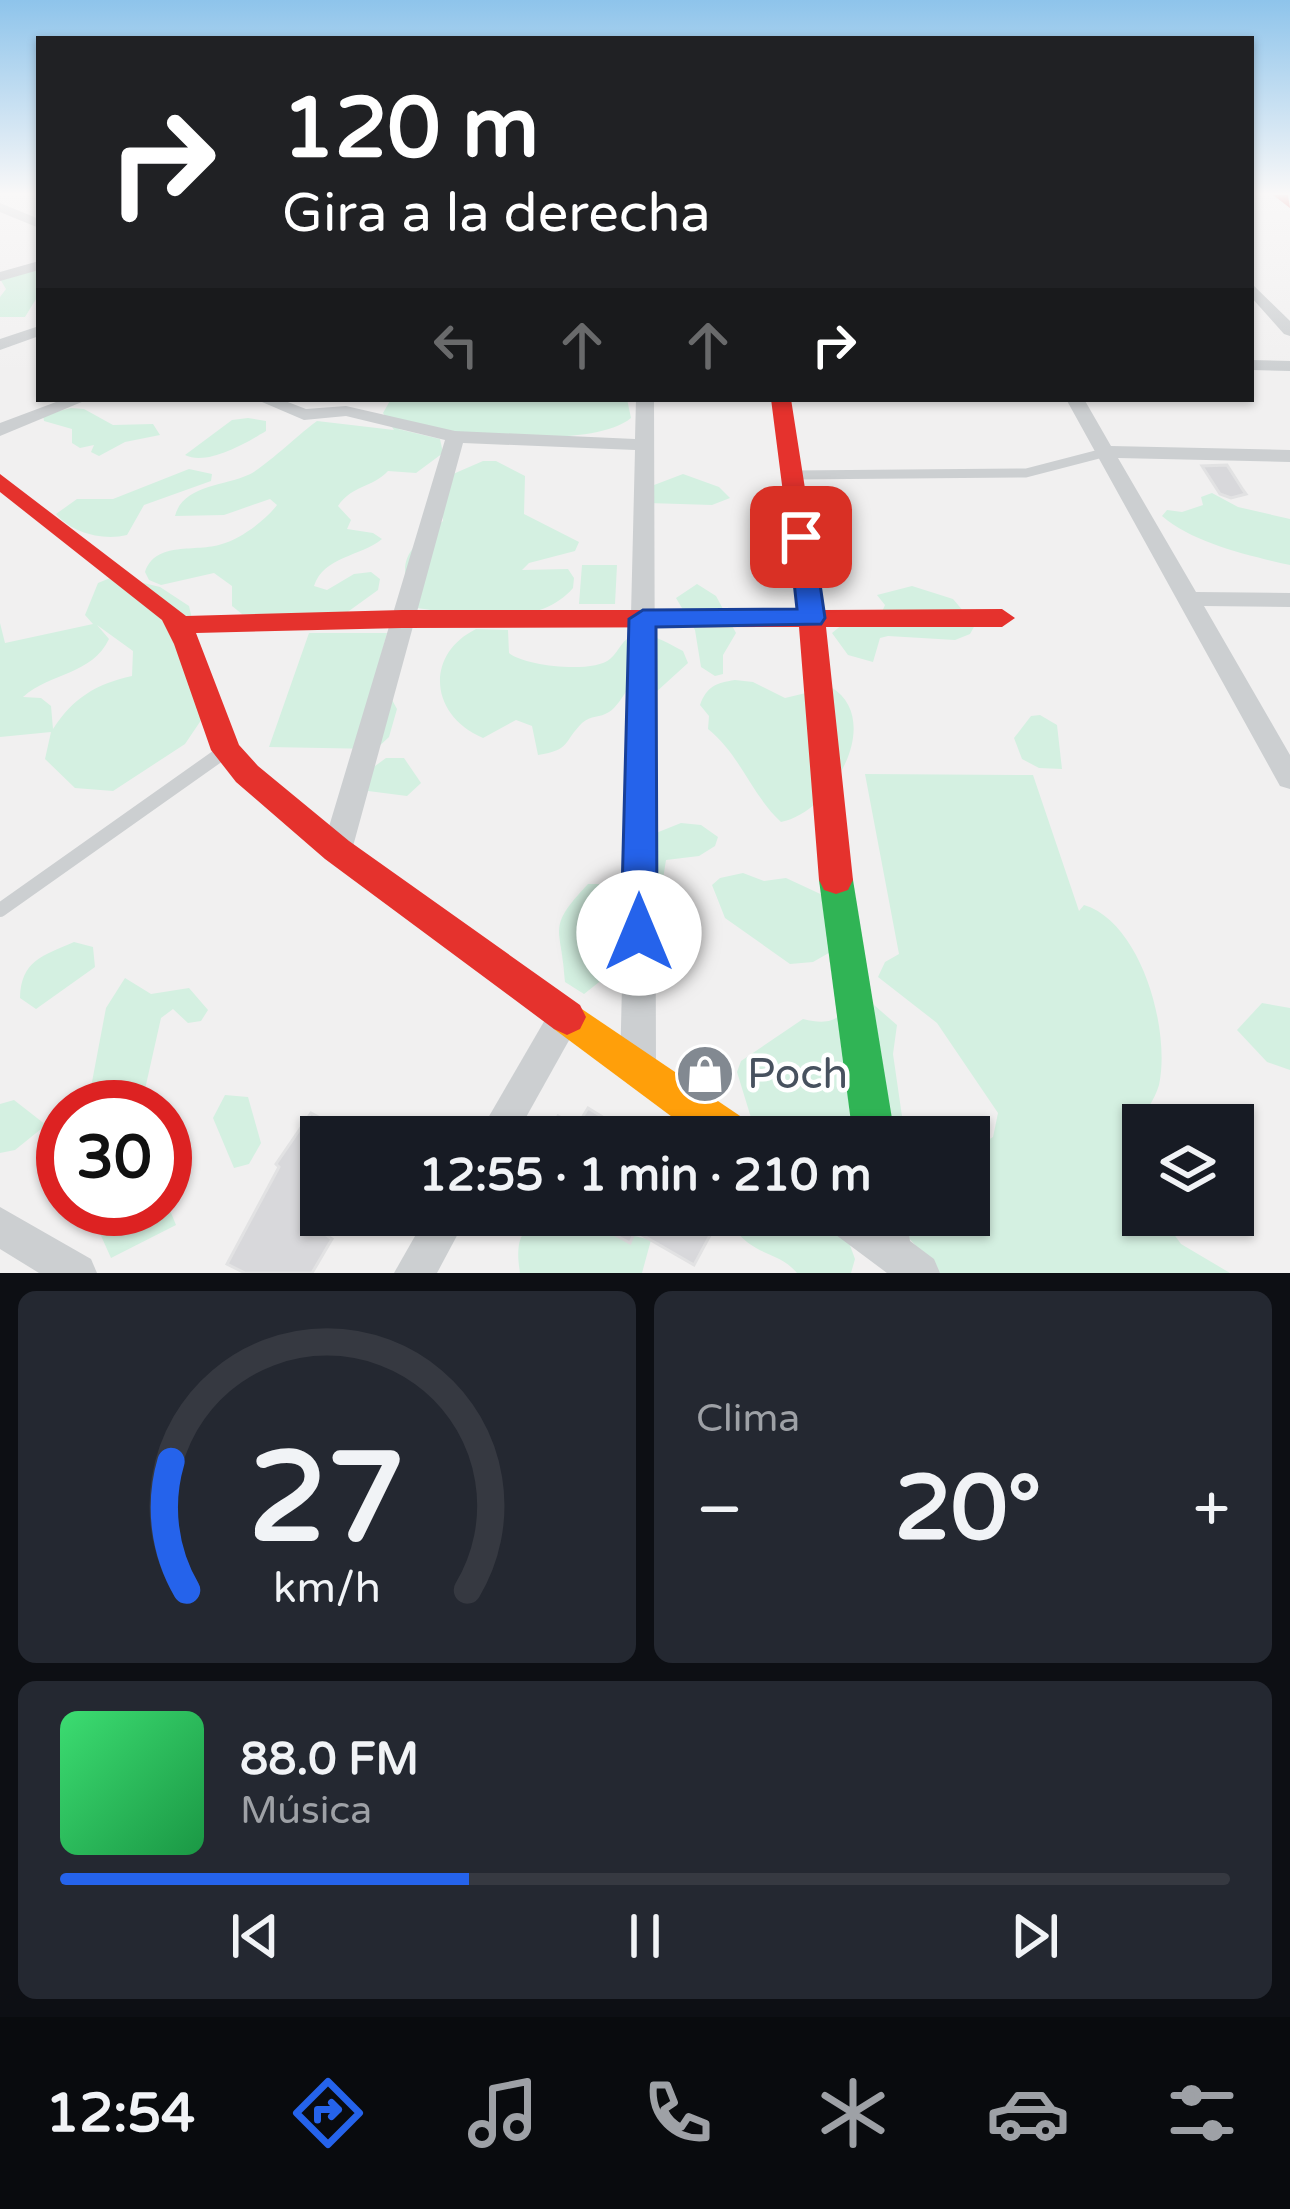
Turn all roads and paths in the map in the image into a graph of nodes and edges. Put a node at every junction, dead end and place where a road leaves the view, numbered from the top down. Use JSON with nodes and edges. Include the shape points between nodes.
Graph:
{"nodes":[{"id":1,"x":36,"y":266,"type":"edge"},
{"id":2,"x":0,"y":277,"type":"edge"},
{"id":3,"x":1254,"y":294,"type":"edge"},
{"id":4,"x":1290,"y":331,"type":"edge"},
{"id":5,"x":36,"y":332,"type":"edge"},
{"id":6,"x":0,"y":345,"type":"edge"},
{"id":7,"x":1254,"y":365,"type":"edge"},
{"id":8,"x":1290,"y":365,"type":"edge"},
{"id":9,"x":72,"y":402,"type":"edge"},
{"id":10,"x":272,"y":402,"type":"edge"},
{"id":11,"x":645,"y":402,"type":"edge"},
{"id":12,"x":781,"y":402,"type":"edge"},
{"id":13,"x":1077,"y":402,"type":"edge"},
{"id":14,"x":0,"y":430,"type":"edge"},
{"id":15,"x":454,"y":436,"type":"junction"},
{"id":16,"x":645,"y":445,"type":"junction"},
{"id":17,"x":1107,"y":452,"type":"junction"},
{"id":18,"x":1290,"y":456,"type":"edge"},
{"id":19,"x":792,"y":475,"type":"junction"},
{"id":20,"x":5,"y":494,"type":"edge"},
{"id":21,"x":1188,"y":599,"type":"junction"},
{"id":22,"x":1290,"y":600,"type":"edge"},
{"id":23,"x":812,"y":618,"type":"junction"},
{"id":24,"x":1002,"y":618,"type":"dead end"},
{"id":25,"x":402,"y":619,"type":"junction"},
{"id":26,"x":643,"y":619,"type":"junction"},
{"id":27,"x":180,"y":625,"type":"junction"},
{"id":28,"x":226,"y":750,"type":"junction"},
{"id":29,"x":1290,"y":779,"type":"edge"},
{"id":30,"x":338,"y":850,"type":"junction"},
{"id":31,"x":0,"y":910,"type":"edge"},
{"id":32,"x":566,"y":1017,"type":"junction"},
{"id":33,"x":638,"y":1068,"type":"junction"},
{"id":34,"x":507,"y":1116,"type":"edge"},
{"id":35,"x":705,"y":1116,"type":"edge"},
{"id":36,"x":871,"y":1116,"type":"edge"},
{"id":37,"x":0,"y":1227,"type":"edge"},
{"id":38,"x":436,"y":1236,"type":"edge"},
{"id":39,"x":77,"y":1273,"type":"edge"},
{"id":40,"x":415,"y":1273,"type":"edge"}],
"edges":[{"from":1,"to":2,"type":"street"},
{"from":3,"to":4,"type":"street"},
{"from":5,"to":6,"type":"street"},
{"from":7,"to":8,"type":"street"},
{"from":9,"to":14,"type":"street"},
{"from":10,"to":15,"type":"street","via":[[304,415],[346,410]]},
{"from":11,"to":16,"type":"street"},
{"from":12,"to":19,"type":"street"},
{"from":13,"to":17,"type":"street"},
{"from":15,"to":16,"type":"street"},
{"from":15,"to":25,"type":"street"},
{"from":16,"to":26,"type":"street"},
{"from":17,"to":18,"type":"street"},
{"from":17,"to":19,"type":"lane","via":[[1026,473]]},
{"from":17,"to":21,"type":"street"},
{"from":19,"to":23,"type":"street"},
{"from":20,"to":27,"type":"street"},
{"from":21,"to":22,"type":"street"},
{"from":21,"to":29,"type":"street"},
{"from":23,"to":24,"type":"street"},
{"from":23,"to":26,"type":"street"},
{"from":23,"to":36,"type":"street","via":[[834,864]]},
{"from":25,"to":26,"type":"street"},
{"from":25,"to":27,"type":"street"},
{"from":25,"to":30,"type":"street"},
{"from":26,"to":33,"type":"street"},
{"from":27,"to":28,"type":"street"},
{"from":28,"to":30,"type":"street"},
{"from":28,"to":31,"type":"lane"},
{"from":30,"to":32,"type":"street"},
{"from":32,"to":33,"type":"street"},
{"from":32,"to":34,"type":"street"},
{"from":33,"to":35,"type":"street"},
{"from":37,"to":39,"type":"street"},
{"from":38,"to":40,"type":"street"}]}
